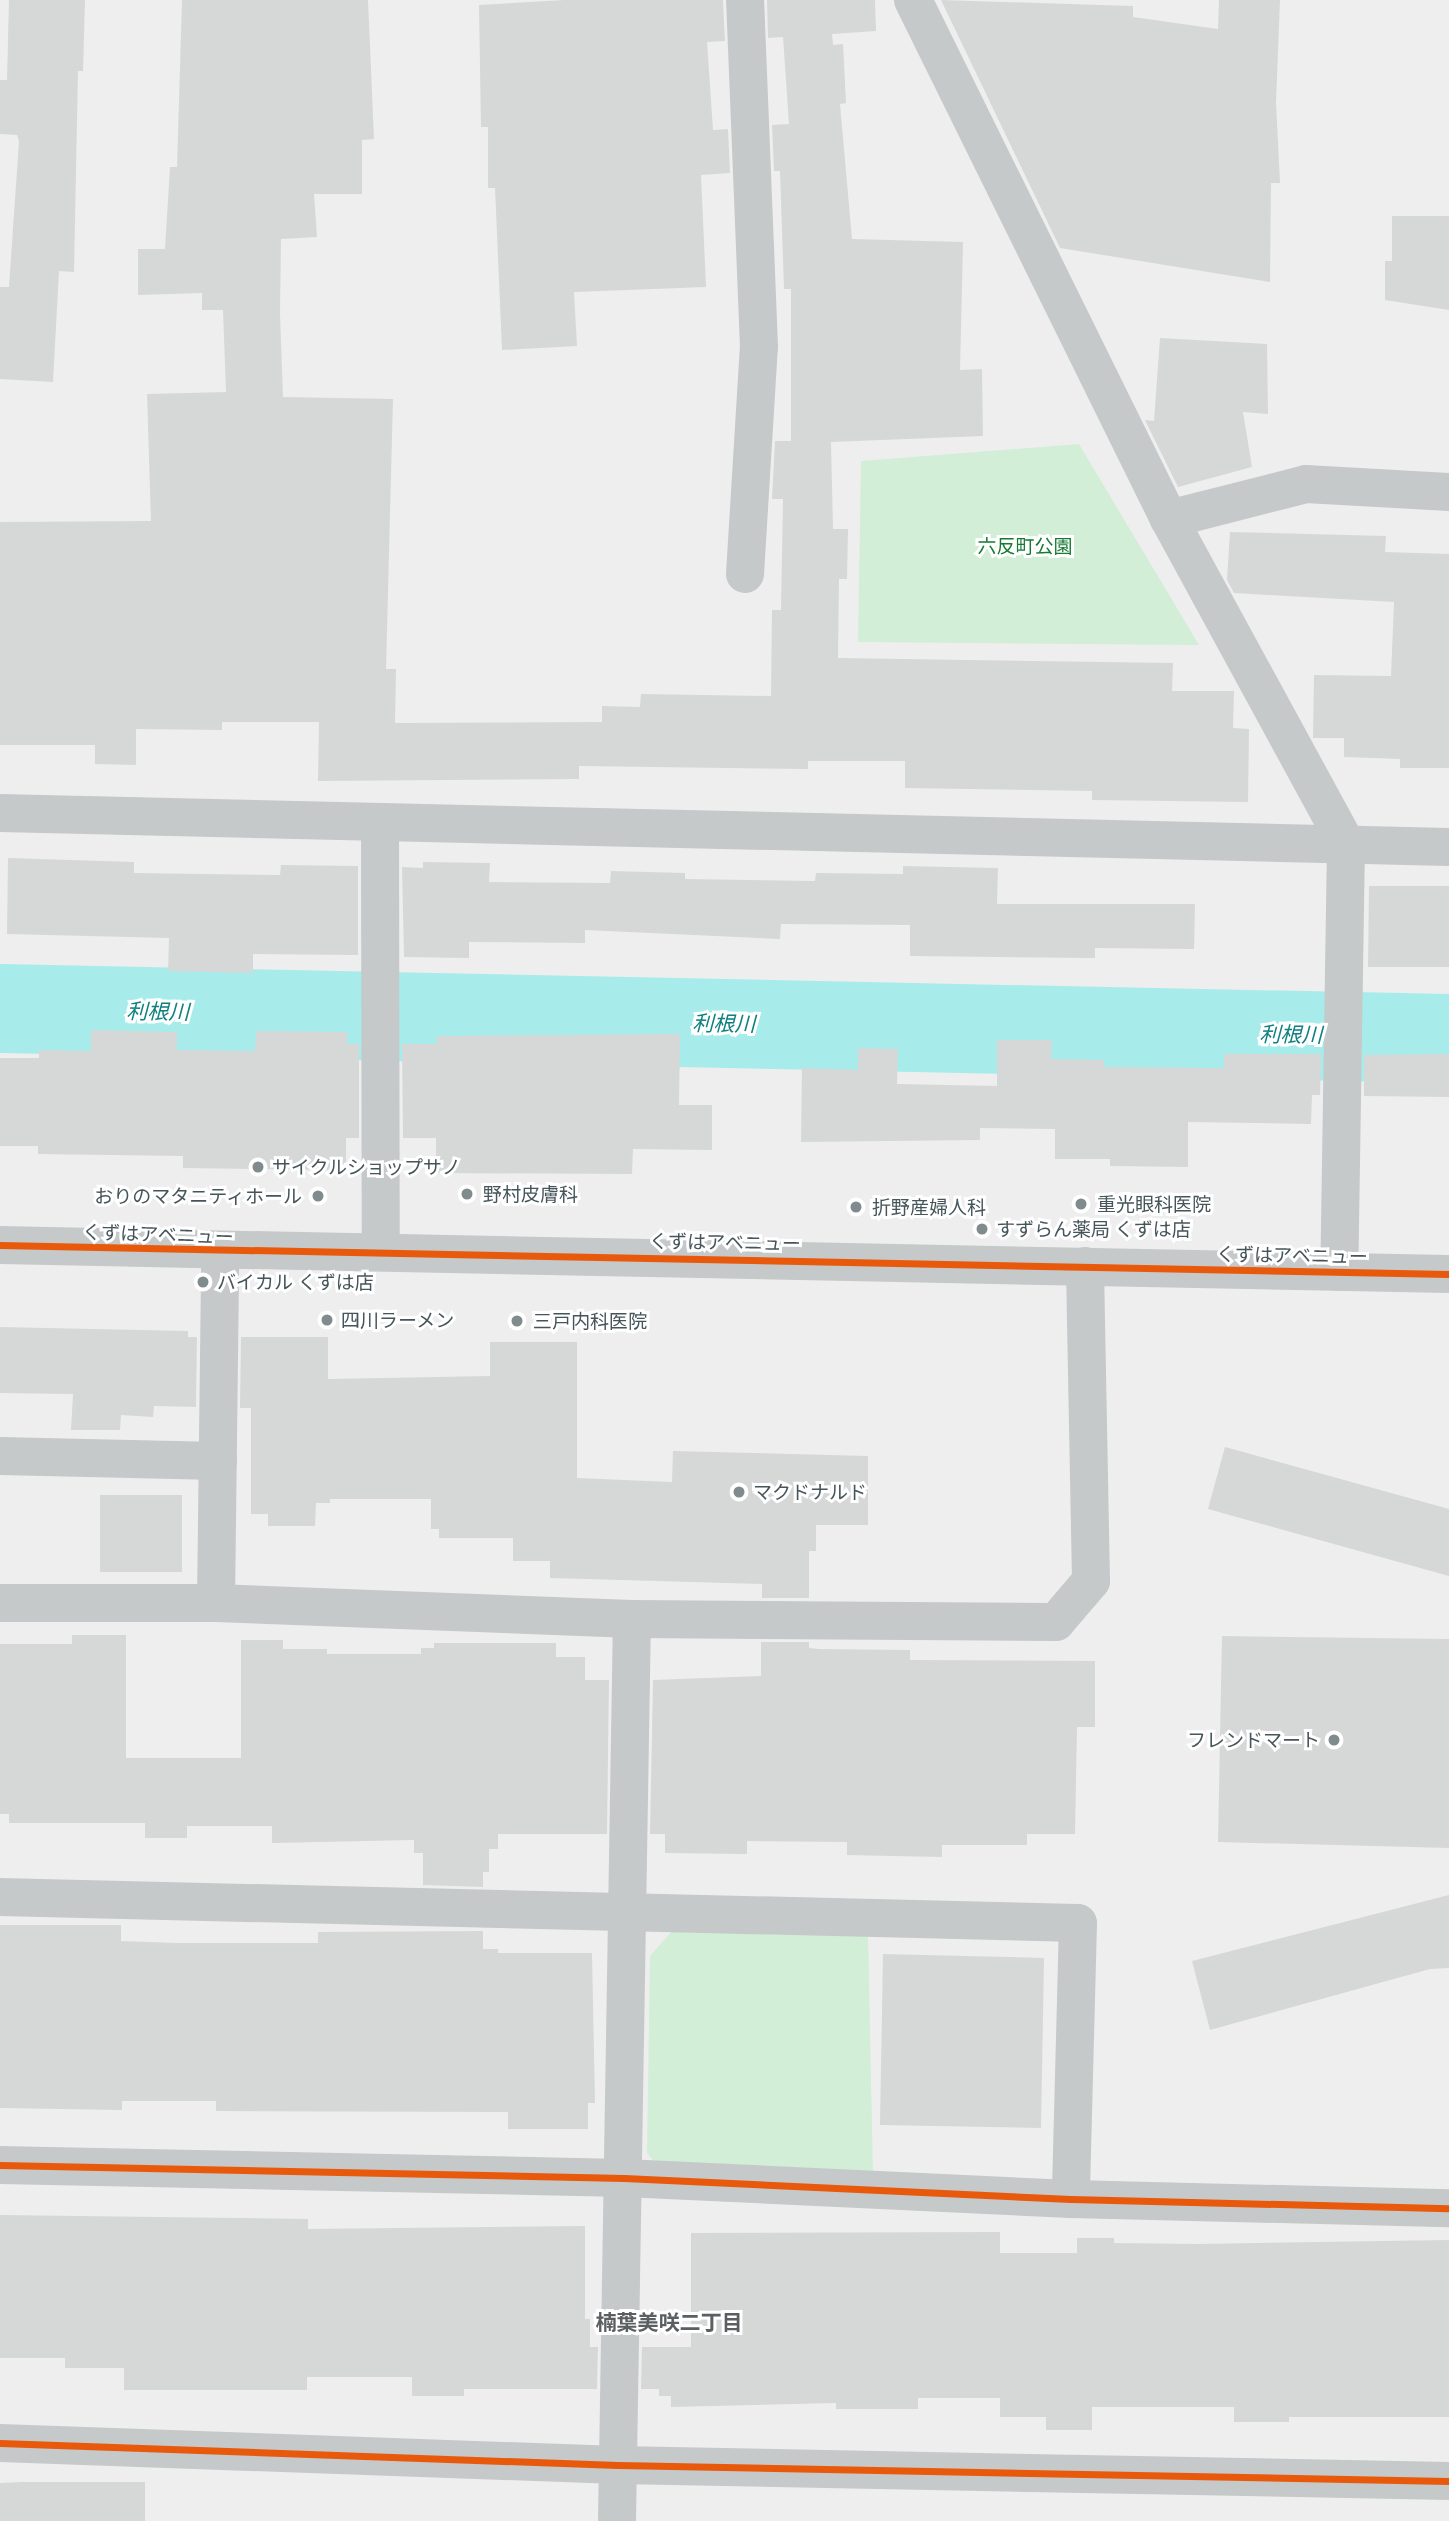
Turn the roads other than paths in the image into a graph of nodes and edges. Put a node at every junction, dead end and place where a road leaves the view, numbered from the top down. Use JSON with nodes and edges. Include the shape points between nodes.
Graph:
{"nodes":[{"id":1,"x":745,"y":0,"type":"edge"},
{"id":2,"x":913,"y":0,"type":"edge"},
{"id":3,"x":1449,"y":492,"type":"edge"},
{"id":4,"x":1169,"y":519,"type":"junction"},
{"id":5,"x":744,"y":573,"type":"dead end"},
{"id":6,"x":0,"y":813,"type":"edge"},
{"id":7,"x":380,"y":822,"type":"junction"},
{"id":8,"x":1346,"y":844,"type":"junction"},
{"id":9,"x":1449,"y":847,"type":"edge"},
{"id":10,"x":0,"y":1245,"type":"edge"},
{"id":11,"x":381,"y":1250,"type":"junction"},
{"id":12,"x":220,"y":1252,"type":"junction"},
{"id":13,"x":1085,"y":1266,"type":"junction"},
{"id":14,"x":1339,"y":1272,"type":"junction"},
{"id":15,"x":1449,"y":1274,"type":"edge"},
{"id":16,"x":0,"y":1456,"type":"edge"},
{"id":17,"x":218,"y":1461,"type":"junction"},
{"id":18,"x":0,"y":1603,"type":"edge"},
{"id":19,"x":216,"y":1603,"type":"junction"},
{"id":20,"x":632,"y":1619,"type":"junction"},
{"id":21,"x":0,"y":1897,"type":"edge"},
{"id":22,"x":629,"y":1913,"type":"junction"},
{"id":23,"x":0,"y":2165,"type":"edge"},
{"id":24,"x":624,"y":2178,"type":"junction"},
{"id":25,"x":1071,"y":2199,"type":"junction"},
{"id":26,"x":1449,"y":2208,"type":"edge"},
{"id":27,"x":0,"y":2443,"type":"edge"},
{"id":28,"x":618,"y":2465,"type":"junction"},
{"id":29,"x":1449,"y":2481,"type":"edge"},
{"id":30,"x":617,"y":2521,"type":"edge"}],
"edges":[{"from":1,"to":5,"type":"street","via":[[759,347]]},
{"from":2,"to":4,"type":"street"},
{"from":3,"to":4,"type":"street","via":[[1306,484]]},
{"from":4,"to":8,"type":"street"},
{"from":6,"to":7,"type":"street"},
{"from":7,"to":8,"type":"street"},
{"from":7,"to":11,"type":"street"},
{"from":8,"to":9,"type":"street"},
{"from":8,"to":14,"type":"street"},
{"from":10,"to":12,"type":"street","name":"くずはアベニュー"},
{"from":11,"to":12,"type":"street","name":"くずはアベニュー"},
{"from":11,"to":13,"type":"street","name":"くずはアベニュー"},
{"from":12,"to":17,"type":"street"},
{"from":13,"to":14,"type":"street","name":"くずはアベニュー"},
{"from":13,"to":20,"type":"street","via":[[1091,1581],[1056,1622]]},
{"from":14,"to":15,"type":"street","name":"くずはアベニュー"},
{"from":16,"to":17,"type":"street"},
{"from":17,"to":19,"type":"street"},
{"from":18,"to":19,"type":"street"},
{"from":19,"to":20,"type":"street"},
{"from":20,"to":22,"type":"street"},
{"from":21,"to":22,"type":"street"},
{"from":22,"to":24,"type":"street"},
{"from":22,"to":25,"type":"street","via":[[1078,1923]]},
{"from":23,"to":24,"type":"street"},
{"from":24,"to":25,"type":"street"},
{"from":24,"to":28,"type":"street"},
{"from":25,"to":26,"type":"street"},
{"from":27,"to":28,"type":"street"},
{"from":28,"to":29,"type":"street"},
{"from":28,"to":30,"type":"street"}]}
